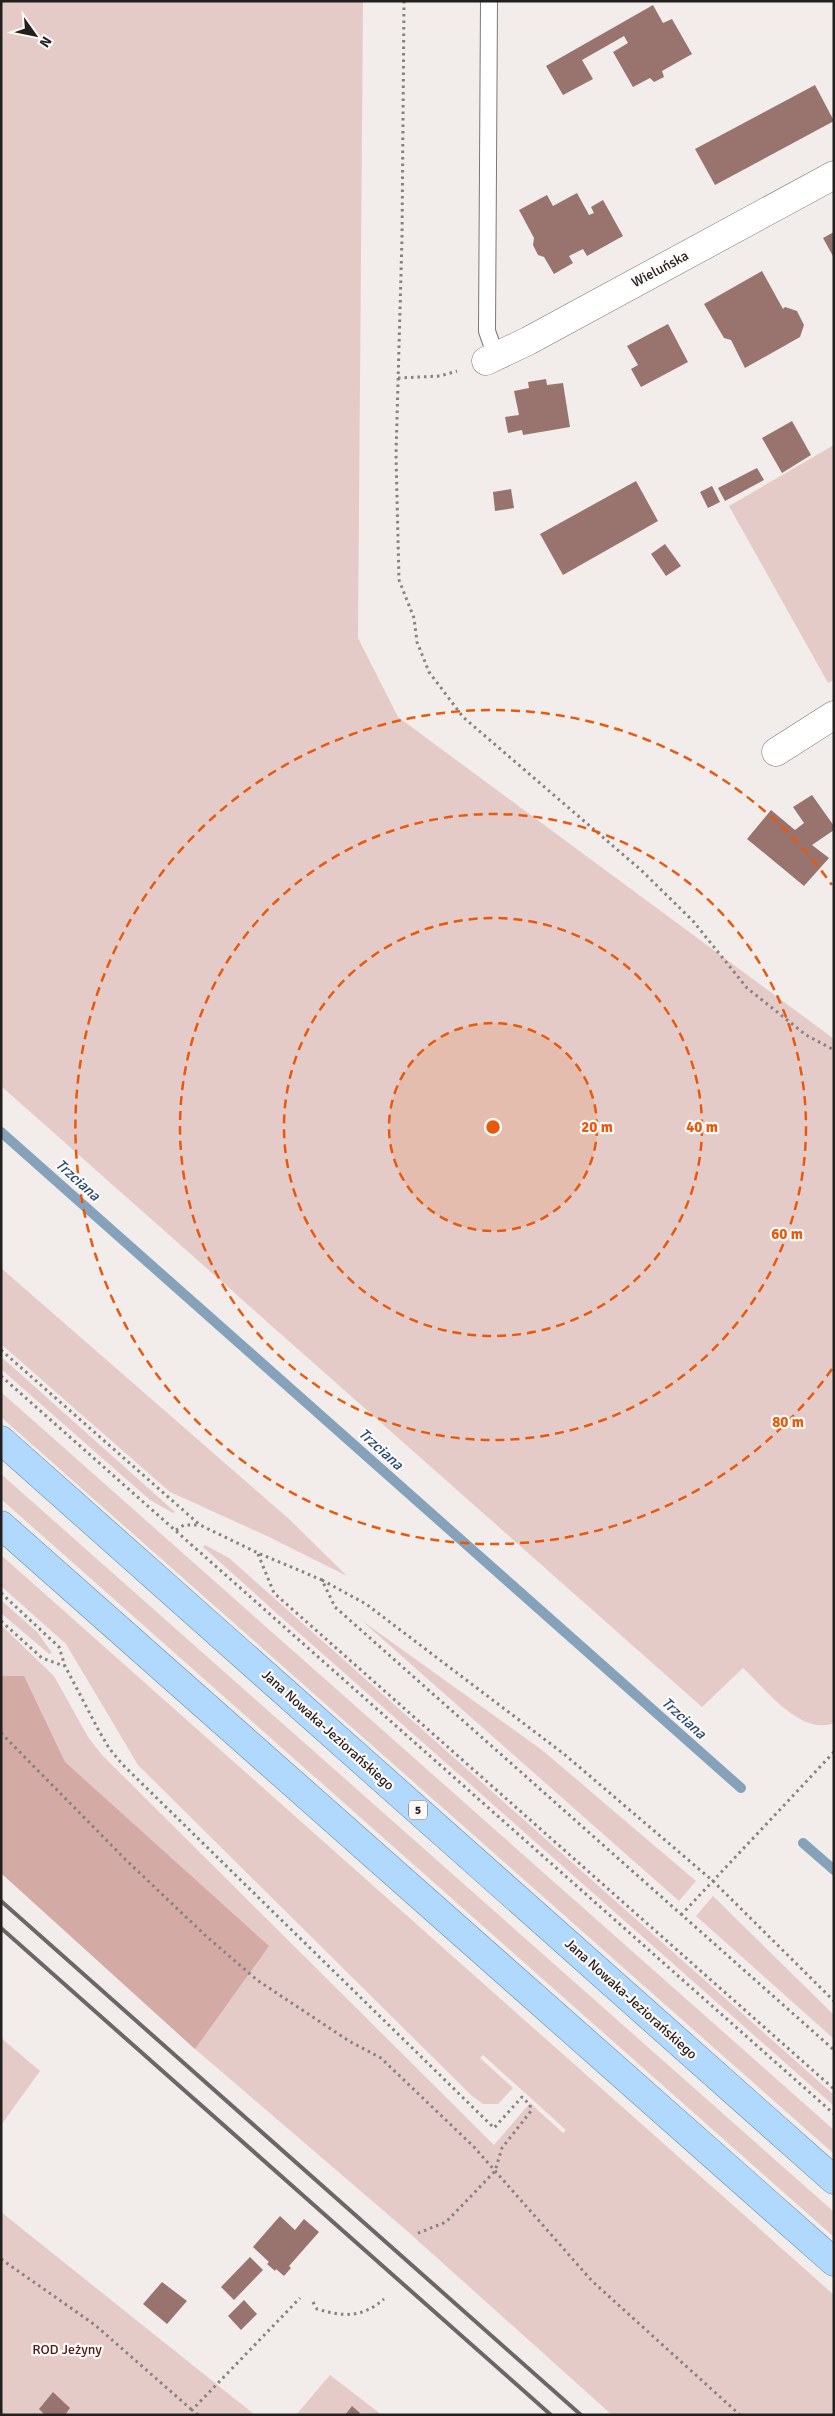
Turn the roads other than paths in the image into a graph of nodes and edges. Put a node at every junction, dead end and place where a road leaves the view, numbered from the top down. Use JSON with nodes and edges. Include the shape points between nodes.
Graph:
{"nodes":[{"id":1,"x":489,"y":1,"type":"edge"},
{"id":2,"x":834,"y":175,"type":"edge"},
{"id":3,"x":491,"y":359,"type":"joint"},
{"id":4,"x":834,"y":715,"type":"edge"},
{"id":5,"x":776,"y":752,"type":"dead end"},
{"id":6,"x":1,"y":1440,"type":"edge"},
{"id":7,"x":1,"y":1526,"type":"edge"},
{"id":8,"x":834,"y":2180,"type":"edge"},
{"id":9,"x":834,"y":2262,"type":"edge"}],
"edges":[{"from":1,"to":3,"type":"lane","via":[[487,330]]},
{"from":2,"to":3,"type":"street","name":"Wieluńska"},
{"from":4,"to":5,"type":"street"},
{"from":6,"to":8,"type":"main road","name":"Jana Nowaka-Jeziorańskiego","number":"5"},
{"from":7,"to":9,"type":"main road"}]}
